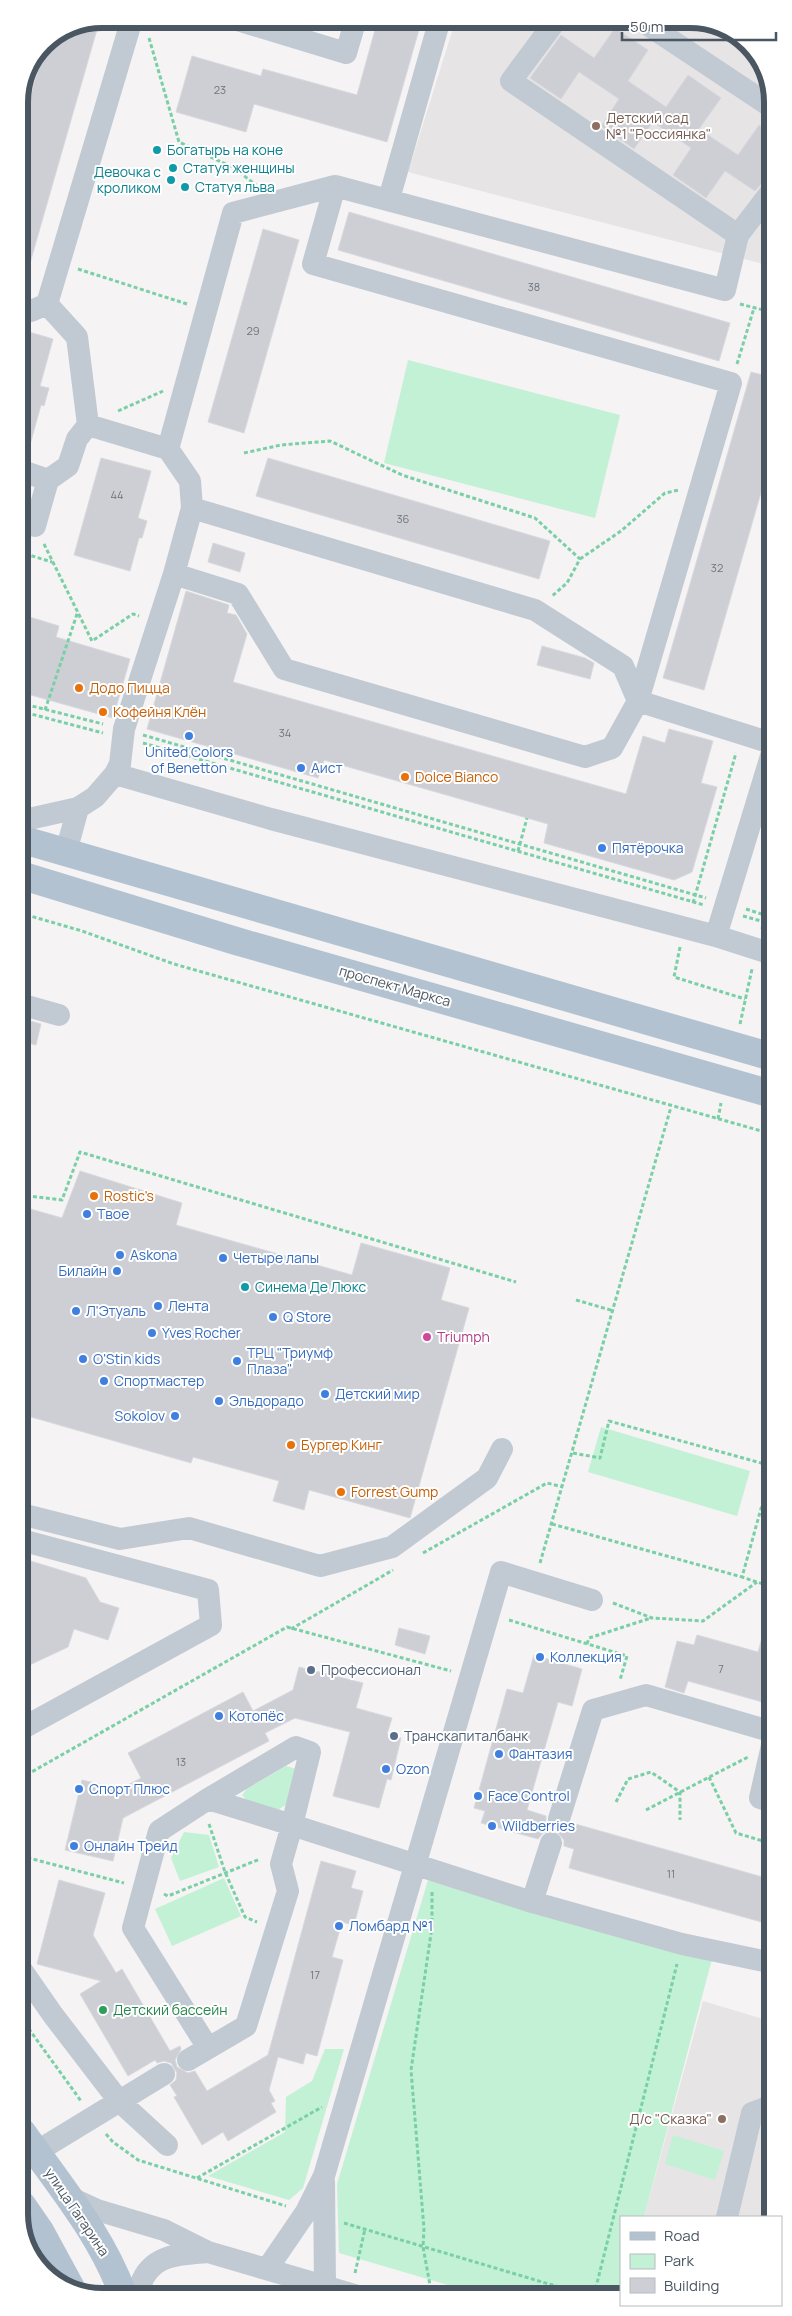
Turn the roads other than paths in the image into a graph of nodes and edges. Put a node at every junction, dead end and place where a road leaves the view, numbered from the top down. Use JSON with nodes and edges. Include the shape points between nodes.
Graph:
{"nodes":[{"id":1,"x":129,"y":28,"type":"edge"},
{"id":2,"x":265,"y":28,"type":"edge"},
{"id":3,"x":353,"y":28,"type":"edge"},
{"id":4,"x":437,"y":28,"type":"edge"},
{"id":5,"x":550,"y":28,"type":"edge"},
{"id":6,"x":653,"y":28,"type":"edge"},
{"id":7,"x":764,"y":102,"type":"edge"},
{"id":8,"x":335,"y":186,"type":"junction"},
{"id":9,"x":389,"y":199,"type":"junction"},
{"id":10,"x":764,"y":200,"type":"edge"},
{"id":11,"x":738,"y":235,"type":"junction"},
{"id":12,"x":47,"y":304,"type":"junction"},
{"id":13,"x":28,"y":310,"type":"edge"},
{"id":14,"x":88,"y":425,"type":"junction"},
{"id":15,"x":168,"y":450,"type":"junction"},
{"id":16,"x":28,"y":473,"type":"edge"},
{"id":17,"x":48,"y":480,"type":"junction"},
{"id":18,"x":192,"y":508,"type":"junction"},
{"id":19,"x":36,"y":526,"type":"road end"},
{"id":20,"x":174,"y":574,"type":"junction"},
{"id":21,"x":638,"y":701,"type":"junction"},
{"id":22,"x":764,"y":742,"type":"edge"},
{"id":23,"x":115,"y":774,"type":"junction"},
{"id":24,"x":764,"y":778,"type":"edge"},
{"id":25,"x":78,"y":808,"type":"junction"},
{"id":26,"x":28,"y":819,"type":"edge"},
{"id":27,"x":28,"y":841,"type":"edge"},
{"id":28,"x":66,"y":852,"type":"junction"},
{"id":29,"x":28,"y":877,"type":"edge"},
{"id":30,"x":716,"y":936,"type":"junction"},
{"id":31,"x":764,"y":952,"type":"edge"},
{"id":32,"x":28,"y":1006,"type":"edge"},
{"id":33,"x":59,"y":1015,"type":"dead end"},
{"id":34,"x":764,"y":1055,"type":"edge"},
{"id":35,"x":764,"y":1092,"type":"edge"},
{"id":36,"x":502,"y":1449,"type":"dead end"},
{"id":37,"x":28,"y":1516,"type":"edge"},
{"id":38,"x":28,"y":1542,"type":"edge"},
{"id":39,"x":592,"y":1600,"type":"road end"},
{"id":40,"x":28,"y":1725,"type":"edge"},
{"id":41,"x":764,"y":1729,"type":"edge"},
{"id":42,"x":764,"y":1779,"type":"edge"},
{"id":43,"x":764,"y":1799,"type":"edge"},
{"id":44,"x":205,"y":1801,"type":"junction"},
{"id":45,"x":558,"y":1819,"type":"dead end"},
{"id":46,"x":292,"y":1825,"type":"junction"},
{"id":47,"x":551,"y":1842,"type":"dead end"},
{"id":48,"x":424,"y":1868,"type":"junction"},
{"id":49,"x":532,"y":1902,"type":"junction"},
{"id":50,"x":764,"y":1961,"type":"edge"},
{"id":51,"x":28,"y":1979,"type":"edge"},
{"id":52,"x":208,"y":2048,"type":"junction"},
{"id":53,"x":188,"y":2060,"type":"dead end"},
{"id":54,"x":164,"y":2074,"type":"dead end"},
{"id":55,"x":119,"y":2101,"type":"junction"},
{"id":56,"x":764,"y":2109,"type":"edge"},
{"id":57,"x":29,"y":2142,"type":"edge"},
{"id":58,"x":167,"y":2145,"type":"dead end"},
{"id":59,"x":71,"y":2198,"type":"junction"},
{"id":60,"x":28,"y":2213,"type":"edge"},
{"id":61,"x":315,"y":2215,"type":"junction"},
{"id":62,"x":727,"y":2216,"type":"edge"},
{"id":63,"x":208,"y":2252,"type":"junction"},
{"id":64,"x":267,"y":2269,"type":"junction"},
{"id":65,"x":67,"y":2280,"type":"edge"},
{"id":66,"x":325,"y":2287,"type":"junction"},
{"id":67,"x":121,"y":2288,"type":"edge"},
{"id":68,"x":139,"y":2288,"type":"edge"},
{"id":69,"x":329,"y":2288,"type":"edge"}],
"edges":[{"from":1,"to":12,"type":"street"},
{"from":2,"to":3,"type":"street","via":[[346,52]]},
{"from":4,"to":9,"type":"street"},
{"from":5,"to":11,"type":"street","via":[[511,81]]},
{"from":6,"to":7,"type":"street"},
{"from":8,"to":9,"type":"street"},
{"from":8,"to":15,"type":"street","via":[[233,213]]},
{"from":8,"to":21,"type":"street","via":[[314,264],[731,383]]},
{"from":9,"to":11,"type":"street","via":[[725,290]]},
{"from":10,"to":11,"type":"street"},
{"from":12,"to":13,"type":"street"},
{"from":12,"to":14,"type":"street","via":[[77,337]]},
{"from":14,"to":15,"type":"street"},
{"from":14,"to":17,"type":"street","via":[[77,439],[68,466]]},
{"from":15,"to":18,"type":"street","via":[[190,481]]},
{"from":16,"to":17,"type":"street"},
{"from":17,"to":19,"type":"street"},
{"from":18,"to":20,"type":"street"},
{"from":18,"to":21,"type":"street","via":[[535,610],[622,666]]},
{"from":20,"to":21,"type":"street","via":[[238,594],[284,669],[585,757],[612,748]]},
{"from":20,"to":23,"type":"street","via":[[123,733],[120,764]]},
{"from":21,"to":22,"type":"street"},
{"from":23,"to":25,"type":"street","via":[[96,797]]},
{"from":23,"to":30,"type":"street","via":[[271,819]]},
{"from":24,"to":30,"type":"street"},
{"from":25,"to":26,"type":"street"},
{"from":25,"to":28,"type":"street"},
{"from":27,"to":28,"type":"main road"},
{"from":28,"to":34,"type":"main road"},
{"from":29,"to":35,"type":"main road","name":"проспект Маркса"},
{"from":30,"to":31,"type":"street"},
{"from":32,"to":33,"type":"street"},
{"from":36,"to":37,"type":"street","via":[[486,1478],[392,1547],[320,1566],[189,1528],[120,1539]]},
{"from":38,"to":40,"type":"street","via":[[208,1590],[211,1625]]},
{"from":39,"to":48,"type":"street","via":[[501,1572],[471,1676]]},
{"from":41,"to":45,"type":"street","via":[[646,1695],[593,1710]]},
{"from":42,"to":43,"type":"street","via":[[760,1798]]},
{"from":44,"to":46,"type":"street"},
{"from":44,"to":46,"type":"street","via":[[296,1747],[310,1752]]},
{"from":44,"to":52,"type":"street","via":[[159,1831],[133,1928]]},
{"from":46,"to":48,"type":"street"},
{"from":46,"to":52,"type":"street","via":[[281,1864],[288,1891],[246,2026]]},
{"from":47,"to":49,"type":"street"},
{"from":48,"to":49,"type":"street"},
{"from":48,"to":61,"type":"street","via":[[324,2176]]},
{"from":49,"to":50,"type":"street","via":[[682,1944]]},
{"from":51,"to":55,"type":"street"},
{"from":52,"to":53,"type":"street"},
{"from":54,"to":55,"type":"street"},
{"from":55,"to":57,"type":"street"},
{"from":55,"to":58,"type":"street"},
{"from":56,"to":62,"type":"street","via":[[752,2113]]},
{"from":57,"to":59,"type":"main road","name":"улица Гагарина"},
{"from":59,"to":63,"type":"street","via":[[97,2210],[164,2230]]},
{"from":59,"to":67,"type":"main road","name":"улица Гагарина","via":[[114,2269]]},
{"from":60,"to":65,"type":"main road"},
{"from":61,"to":64,"type":"street"},
{"from":61,"to":66,"type":"street"},
{"from":63,"to":64,"type":"street"},
{"from":63,"to":68,"type":"street","via":[[170,2256],[151,2267]]},
{"from":64,"to":66,"type":"street"},
{"from":66,"to":69,"type":"street"}]}
